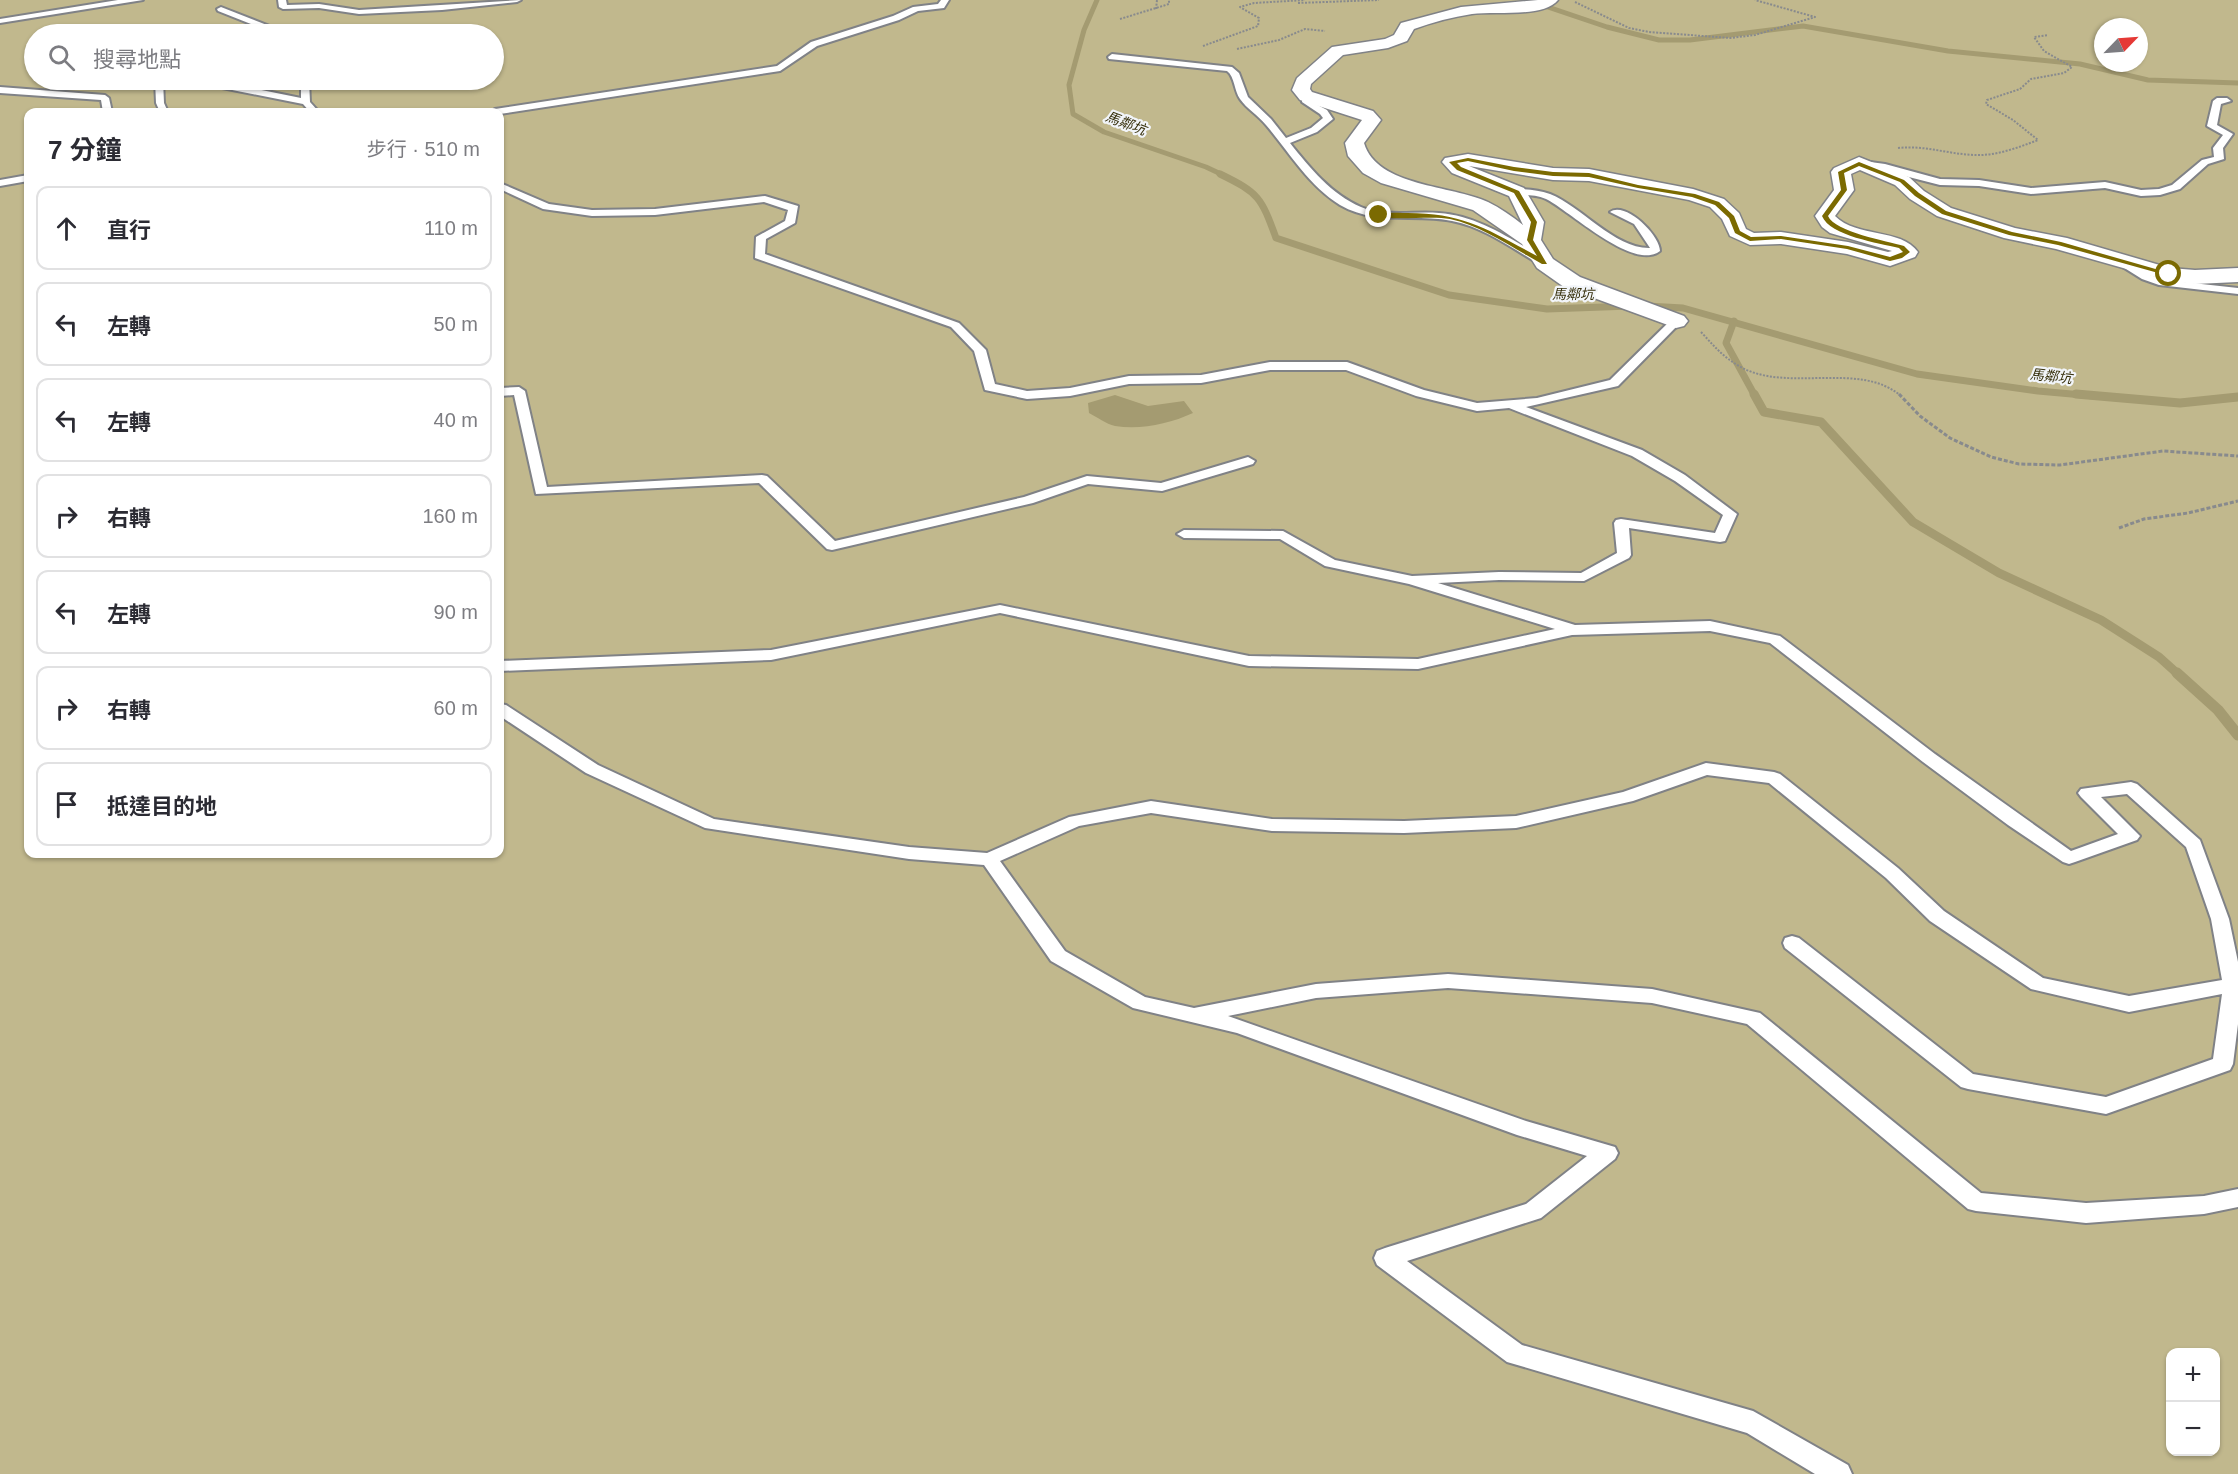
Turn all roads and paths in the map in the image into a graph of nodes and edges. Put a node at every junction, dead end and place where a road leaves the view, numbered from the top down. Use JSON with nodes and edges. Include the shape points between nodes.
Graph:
{"nodes":[{"id":1,"x":139,"y":0,"type":"edge"},
{"id":2,"x":282,"y":0,"type":"edge"},
{"id":3,"x":517,"y":0,"type":"edge"},
{"id":4,"x":945,"y":0,"type":"edge"},
{"id":5,"x":1157,"y":0,"type":"edge"},
{"id":6,"x":1169,"y":0,"type":"edge"},
{"id":7,"x":1305,"y":0,"type":"edge"},
{"id":8,"x":1378,"y":0,"type":"edge"},
{"id":9,"x":1568,"y":0,"type":"edge"},
{"id":10,"x":1755,"y":0,"type":"edge"},
{"id":11,"x":1294,"y":2,"type":"junction"},
{"id":12,"x":1546,"y":2,"type":"edge"},
{"id":13,"x":221,"y":9,"type":"dead end"},
{"id":14,"x":1156,"y":9,"type":"junction"},
{"id":15,"x":1120,"y":19,"type":"dead end"},
{"id":16,"x":0,"y":21,"type":"edge"},
{"id":17,"x":258,"y":24,"type":"edge"},
{"id":18,"x":1329,"y":32,"type":"dead end"},
{"id":19,"x":2048,"y":35,"type":"dead end"},
{"id":20,"x":1200,"y":50,"type":"dead end"},
{"id":21,"x":1229,"y":51,"type":"dead end"},
{"id":22,"x":1112,"y":57,"type":"dead end"},
{"id":23,"x":0,"y":90,"type":"edge"},
{"id":24,"x":159,"y":90,"type":"edge"},
{"id":25,"x":236,"y":90,"type":"edge"},
{"id":26,"x":306,"y":90,"type":"edge"},
{"id":27,"x":1306,"y":96,"type":"junction"},
{"id":28,"x":2227,"y":101,"type":"dead end"},
{"id":29,"x":106,"y":108,"type":"edge"},
{"id":30,"x":162,"y":108,"type":"edge"},
{"id":31,"x":304,"y":108,"type":"edge"},
{"id":32,"x":308,"y":108,"type":"edge"},
{"id":33,"x":504,"y":111,"type":"edge"},
{"id":34,"x":2233,"y":132,"type":"edge"},
{"id":35,"x":1285,"y":142,"type":"junction"},
{"id":36,"x":1859,"y":164,"type":"junction"},
{"id":37,"x":1885,"y":167,"type":"junction"},
{"id":38,"x":24,"y":179,"type":"edge"},
{"id":39,"x":0,"y":183,"type":"edge"},
{"id":40,"x":504,"y":188,"type":"edge"},
{"id":41,"x":1517,"y":192,"type":"junction"},
{"id":42,"x":1615,"y":213,"type":"dead end"},
{"id":43,"x":1530,"y":240,"type":"junction"},
{"id":44,"x":1545,"y":262,"type":"junction"},
{"id":45,"x":2122,"y":262,"type":"junction"},
{"id":46,"x":2238,"y":275,"type":"edge"},
{"id":47,"x":2238,"y":291,"type":"edge"},
{"id":48,"x":1666,"y":317,"type":"junction"},
{"id":49,"x":504,"y":392,"type":"edge"},
{"id":50,"x":1509,"y":404,"type":"junction"},
{"id":51,"x":2238,"y":456,"type":"edge"},
{"id":52,"x":1248,"y":461,"type":"dead end"},
{"id":53,"x":2238,"y":501,"type":"edge"},
{"id":54,"x":2119,"y":528,"type":"dead end"},
{"id":55,"x":1184,"y":534,"type":"dead end"},
{"id":56,"x":1412,"y":580,"type":"junction"},
{"id":57,"x":1572,"y":630,"type":"junction"},
{"id":58,"x":504,"y":666,"type":"edge"},
{"id":59,"x":504,"y":713,"type":"edge"},
{"id":60,"x":989,"y":859,"type":"junction"},
{"id":61,"x":1792,"y":943,"type":"dead end"},
{"id":62,"x":2236,"y":986,"type":"edge"},
{"id":63,"x":1194,"y":1015,"type":"junction"},
{"id":64,"x":2238,"y":1198,"type":"edge"},
{"id":65,"x":1839,"y":1474,"type":"edge"}],
"edges":[{"from":1,"to":16,"type":"lane"},
{"from":2,"to":3,"type":"lane","via":[[283,7],[319,6],[359,12]]},
{"from":4,"to":33,"type":"lane","via":[[941,6],[916,9],[814,44],[780,68]]},
{"from":5,"to":14,"type":"path"},
{"from":6,"to":14,"type":"path","via":[[1169,4]]},
{"from":7,"to":11,"type":"path"},
{"from":8,"to":11,"type":"path"},
{"from":9,"to":10,"type":"path","via":[[1649,32],[1730,38],[1755,35],[1815,17]]},
{"from":11,"to":20,"type":"path","via":[[1244,3],[1240,7],[1258,18],[1260,24]]},
{"from":12,"to":27,"type":"street","via":[[1431,17],[1407,26],[1401,38],[1389,43],[1338,51],[1303,82],[1301,90]]},
{"from":13,"to":17,"type":"lane"},
{"from":14,"to":15,"type":"path"},
{"from":18,"to":21,"type":"path","via":[[1305,28],[1279,40]]},
{"from":19,"to":37,"type":"path","via":[[2034,37],[2035,43],[2072,67],[2064,74],[2031,79],[2020,89],[1987,100],[1986,104],[2038,141],[2008,152],[1982,155],[1901,147],[1877,153],[1873,160]]},
{"from":22,"to":35,"type":"lane","via":[[1228,69],[1235,73],[1243,97]]},
{"from":23,"to":29,"type":"lane","via":[[105,98]]},
{"from":24,"to":30,"type":"lane"},
{"from":25,"to":31,"type":"lane"},
{"from":26,"to":32,"type":"lane"},
{"from":27,"to":35,"type":"lane","via":[[1306,102],[1324,112],[1328,119],[1314,130]]},
{"from":27,"to":43,"type":"street","via":[[1372,120],[1354,143],[1358,156],[1370,169],[1388,179],[1480,206]]},
{"from":28,"to":34,"type":"lane","via":[[2217,101],[2212,126]]},
{"from":34,"to":37,"type":"lane","via":[[2218,148],[2219,159],[2205,162],[2176,187],[2160,192],[2141,193],[2105,186],[2031,191],[1940,182]]},
{"from":35,"to":44,"type":"lane","via":[[1308,172],[1341,201],[1359,210],[1379,215],[1430,214],[1453,218]]},
{"from":36,"to":37,"type":"lane"},
{"from":36,"to":41,"type":"street","via":[[1841,172],[1844,190],[1825,216],[1828,223],[1902,247],[1907,252],[1900,256],[1890,259],[1781,238],[1750,239],[1737,232],[1732,217],[1717,203],[1693,195],[1589,175],[1543,173],[1468,160],[1452,162],[1459,169]]},
{"from":36,"to":45,"type":"street","via":[[1902,181],[1944,212],[2011,234],[2059,243]]},
{"from":38,"to":39,"type":"lane"},
{"from":40,"to":50,"type":"lane","via":[[547,207],[592,213],[655,212],[765,199],[794,208],[790,223],[761,237],[759,256],[956,325],[980,350],[989,387],[1027,395],[1070,392],[1129,380],[1201,379],[1270,366],[1347,366],[1420,393],[1477,407]]},
{"from":41,"to":42,"type":"lane","via":[[1550,197],[1616,239],[1647,253],[1655,250],[1655,244],[1638,222]]},
{"from":41,"to":43,"type":"street","via":[[1534,222]]},
{"from":43,"to":44,"type":"street"},
{"from":44,"to":48,"type":"street","via":[[1572,282]]},
{"from":45,"to":46,"type":"street","via":[[2186,276]]},
{"from":45,"to":47,"type":"lane","via":[[2163,283]]},
{"from":48,"to":50,"type":"lane","via":[[1614,383],[1538,402]]},
{"from":48,"to":51,"type":"path","via":[[1699,330],[1724,358],[1755,374],[1794,380],[1849,377],[1884,385],[1906,399],[1924,420],[1961,445],[2011,462],[2062,465],[2140,453]]},
{"from":49,"to":52,"type":"lane","via":[[519,391],[541,490],[762,479],[832,546],[1028,500],[1088,480],[1162,487]]},
{"from":50,"to":56,"type":"lane","via":[[1637,453],[1680,478],[1730,514],[1720,538],[1621,523],[1624,555],[1584,577]]},
{"from":53,"to":54,"type":"path","via":[[2144,519]]},
{"from":55,"to":56,"type":"lane","via":[[1283,535],[1330,563]]},
{"from":56,"to":57,"type":"lane"},
{"from":57,"to":58,"type":"lane","via":[[1418,664],[1249,661],[1000,609],[771,654]]},
{"from":57,"to":62,"type":"lane","via":[[1710,626],[1775,639],[1929,758],[2069,858],[2131,836],[2087,793],[2131,788],[2194,844],[2220,919]]},
{"from":59,"to":60,"type":"lane","via":[[592,769],[711,824],[909,853]]},
{"from":60,"to":62,"type":"lane","via":[[1075,821],[1151,807],[1272,825],[1404,827],[1516,822],[1627,797],[1706,769],[1774,778],[1892,873],[1937,916],[2038,984],[2129,1004]]},
{"from":60,"to":63,"type":"lane","via":[[1058,956],[1140,1003]]},
{"from":61,"to":62,"type":"lane","via":[[1968,1082],[2106,1106],[2223,1064]]},
{"from":63,"to":64,"type":"lane","via":[[1316,991],[1448,981],[1652,996],[1753,1018],[1976,1202],[2086,1213],[2204,1205]]},
{"from":63,"to":65,"type":"lane","via":[[1239,1026],[1524,1129],[1607,1152],[1533,1211],[1385,1258],[1515,1354],[1753,1424]]}]}
